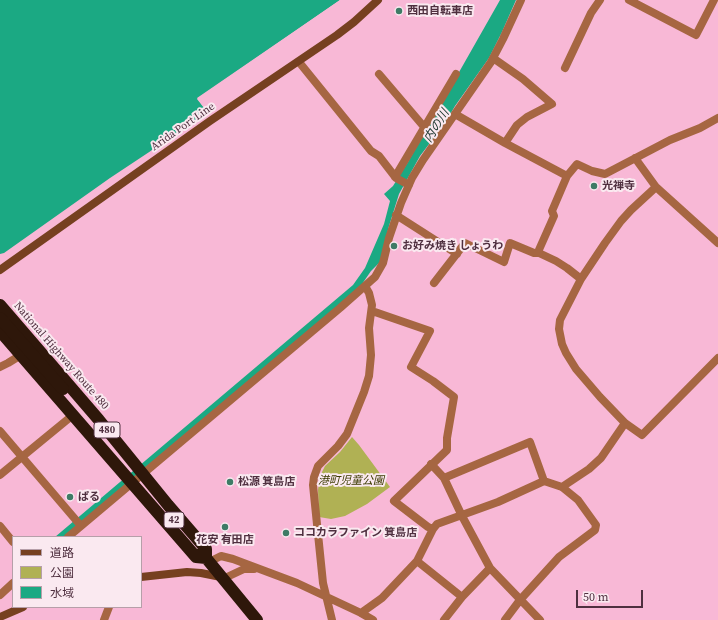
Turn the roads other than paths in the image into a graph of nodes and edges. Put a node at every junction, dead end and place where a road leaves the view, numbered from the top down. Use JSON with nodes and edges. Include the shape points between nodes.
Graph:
{"nodes":[{"id":1,"x":378,"y":0,"type":"edge"},
{"id":2,"x":521,"y":0,"type":"edge"},
{"id":3,"x":600,"y":0,"type":"edge"},
{"id":4,"x":628,"y":0,"type":"edge"},
{"id":5,"x":714,"y":0,"type":"edge"},
{"id":6,"x":493,"y":58,"type":"junction"},
{"id":7,"x":299,"y":62,"type":"junction"},
{"id":8,"x":565,"y":68,"type":"dead end"},
{"id":9,"x":379,"y":74,"type":"dead end"},
{"id":10,"x":456,"y":74,"type":"dead end"},
{"id":11,"x":455,"y":114,"type":"junction"},
{"id":12,"x":718,"y":118,"type":"edge"},
{"id":13,"x":425,"y":128,"type":"junction"},
{"id":14,"x":505,"y":143,"type":"junction"},
{"id":15,"x":635,"y":158,"type":"junction"},
{"id":16,"x":567,"y":176,"type":"junction"},
{"id":17,"x":395,"y":178,"type":"junction"},
{"id":18,"x":408,"y":185,"type":"junction"},
{"id":19,"x":656,"y":187,"type":"junction"},
{"id":20,"x":396,"y":216,"type":"junction"},
{"id":21,"x":718,"y":243,"type":"edge"},
{"id":22,"x":538,"y":252,"type":"junction"},
{"id":23,"x":457,"y":254,"type":"junction"},
{"id":24,"x":0,"y":270,"type":"edge"},
{"id":25,"x":581,"y":279,"type":"junction"},
{"id":26,"x":434,"y":283,"type":"dead end"},
{"id":27,"x":365,"y":286,"type":"junction"},
{"id":28,"x":0,"y":305,"type":"edge"},
{"id":29,"x":372,"y":311,"type":"junction"},
{"id":30,"x":0,"y":318,"type":"edge"},
{"id":31,"x":0,"y":331,"type":"edge"},
{"id":32,"x":31,"y":341,"type":"junction"},
{"id":33,"x":20,"y":353,"type":"junction"},
{"id":34,"x":718,"y":358,"type":"edge"},
{"id":35,"x":0,"y":367,"type":"edge"},
{"id":36,"x":73,"y":415,"type":"junction"},
{"id":37,"x":625,"y":422,"type":"junction"},
{"id":38,"x":0,"y":431,"type":"edge"},
{"id":39,"x":22,"y":456,"type":"junction"},
{"id":40,"x":431,"y":464,"type":"junction"},
{"id":41,"x":0,"y":475,"type":"edge"},
{"id":42,"x":138,"y":478,"type":"junction"},
{"id":43,"x":444,"y":478,"type":"junction"},
{"id":44,"x":544,"y":481,"type":"junction"},
{"id":45,"x":562,"y":487,"type":"junction"},
{"id":46,"x":462,"y":516,"type":"junction"},
{"id":47,"x":0,"y":526,"type":"edge"},
{"id":48,"x":81,"y":526,"type":"junction"},
{"id":49,"x":433,"y":529,"type":"junction"},
{"id":50,"x":69,"y":536,"type":"edge"},
{"id":51,"x":12,"y":541,"type":"edge"},
{"id":52,"x":208,"y":560,"type":"junction"},
{"id":53,"x":417,"y":561,"type":"junction"},
{"id":54,"x":490,"y":568,"type":"junction"},
{"id":55,"x":260,"y":570,"type":"junction"},
{"id":56,"x":188,"y":572,"type":"junction"},
{"id":57,"x":142,"y":577,"type":"edge"},
{"id":58,"x":221,"y":577,"type":"junction"},
{"id":59,"x":12,"y":584,"type":"edge"},
{"id":60,"x":0,"y":594,"type":"edge"},
{"id":61,"x":326,"y":596,"type":"junction"},
{"id":62,"x":462,"y":597,"type":"junction"},
{"id":63,"x":520,"y":600,"type":"junction"},
{"id":64,"x":21,"y":608,"type":"edge"},
{"id":65,"x":109,"y":608,"type":"edge"},
{"id":66,"x":361,"y":613,"type":"junction"},
{"id":67,"x":0,"y":617,"type":"edge"},
{"id":68,"x":445,"y":619,"type":"edge"},
{"id":69,"x":104,"y":620,"type":"edge"},
{"id":70,"x":257,"y":620,"type":"edge"},
{"id":71,"x":332,"y":620,"type":"edge"},
{"id":72,"x":373,"y":620,"type":"edge"},
{"id":73,"x":505,"y":620,"type":"edge"},
{"id":74,"x":540,"y":620,"type":"edge"}],
"edges":[{"from":1,"to":7,"type":"main road","name":"Arida Port Line","via":[[341,32]]},
{"from":2,"to":6,"type":"street"},
{"from":3,"to":8,"type":"street","via":[[591,13]]},
{"from":4,"to":5,"type":"street","via":[[696,35]]},
{"from":6,"to":11,"type":"street"},
{"from":6,"to":14,"type":"street","via":[[552,104],[517,125]]},
{"from":7,"to":17,"type":"street"},
{"from":7,"to":24,"type":"main road","name":"Arida Port Line","via":[[197,130]]},
{"from":9,"to":13,"type":"street"},
{"from":10,"to":13,"type":"street"},
{"from":11,"to":14,"type":"street"},
{"from":11,"to":18,"type":"street"},
{"from":12,"to":15,"type":"street"},
{"from":13,"to":17,"type":"street"},
{"from":14,"to":16,"type":"street"},
{"from":15,"to":16,"type":"street","via":[[605,174],[577,164]]},
{"from":15,"to":19,"type":"street"},
{"from":16,"to":22,"type":"street","via":[[552,211],[554,216]]},
{"from":17,"to":18,"type":"street"},
{"from":18,"to":20,"type":"street"},
{"from":19,"to":21,"type":"street"},
{"from":19,"to":25,"type":"street","via":[[621,221]]},
{"from":20,"to":23,"type":"street"},
{"from":20,"to":27,"type":"street","via":[[382,266]]},
{"from":22,"to":23,"type":"street","via":[[534,254],[510,243],[504,262],[465,243]]},
{"from":22,"to":25,"type":"street"},
{"from":23,"to":26,"type":"street"},
{"from":25,"to":37,"type":"street","via":[[560,320],[562,344],[576,369]]},
{"from":27,"to":29,"type":"street","via":[[370,296]]},
{"from":27,"to":42,"type":"street"},
{"from":28,"to":32,"type":"highway","name":"National Highway Route 480","number":"480"},
{"from":29,"to":40,"type":"street","via":[[430,331],[411,367],[454,397],[447,450]]},
{"from":29,"to":61,"type":"street","via":[[369,328],[370,363],[364,392],[346,434],[338,446],[320,463],[314,477],[314,503]]},
{"from":30,"to":42,"type":"highway","number":"42","bridge":true},
{"from":31,"to":33,"type":"highway","number":"480"},
{"from":32,"to":33,"type":"street"},
{"from":32,"to":42,"type":"highway","name":"National Highway Route 480","number":"480","via":[[99,420]]},
{"from":33,"to":35,"type":"street"},
{"from":33,"to":36,"type":"highway","number":"480"},
{"from":34,"to":37,"type":"street","via":[[642,435]]},
{"from":36,"to":39,"type":"street"},
{"from":36,"to":42,"type":"highway","number":"480"},
{"from":37,"to":45,"type":"street","via":[[601,458]]},
{"from":38,"to":39,"type":"street"},
{"from":39,"to":41,"type":"street"},
{"from":39,"to":48,"type":"street"},
{"from":40,"to":43,"type":"street"},
{"from":40,"to":49,"type":"street","via":[[394,501]]},
{"from":42,"to":48,"type":"street"},
{"from":42,"to":52,"type":"highway","number":"42"},
{"from":43,"to":44,"type":"street","via":[[530,442]]},
{"from":43,"to":46,"type":"street"},
{"from":44,"to":45,"type":"street"},
{"from":44,"to":46,"type":"street"},
{"from":45,"to":63,"type":"street","via":[[578,500],[596,525],[595,530],[559,557]]},
{"from":46,"to":49,"type":"street","via":[[437,524]]},
{"from":46,"to":54,"type":"street"},
{"from":47,"to":51,"type":"street"},
{"from":48,"to":50,"type":"street"},
{"from":49,"to":53,"type":"street"},
{"from":52,"to":55,"type":"street","via":[[224,556]]},
{"from":52,"to":56,"type":"main road"},
{"from":52,"to":58,"type":"highway","number":"42"},
{"from":53,"to":62,"type":"street"},
{"from":53,"to":66,"type":"street","via":[[382,598]]},
{"from":54,"to":62,"type":"street"},
{"from":54,"to":63,"type":"street"},
{"from":55,"to":58,"type":"street","via":[[244,569]]},
{"from":55,"to":61,"type":"street"},
{"from":56,"to":57,"type":"main road"},
{"from":56,"to":58,"type":"main road"},
{"from":58,"to":70,"type":"highway","number":"42"},
{"from":59,"to":60,"type":"street"},
{"from":61,"to":66,"type":"street"},
{"from":61,"to":71,"type":"street"},
{"from":62,"to":68,"type":"street"},
{"from":63,"to":73,"type":"street"},
{"from":63,"to":74,"type":"street"},
{"from":64,"to":67,"type":"main road"},
{"from":65,"to":69,"type":"street"},
{"from":66,"to":72,"type":"street"}]}
